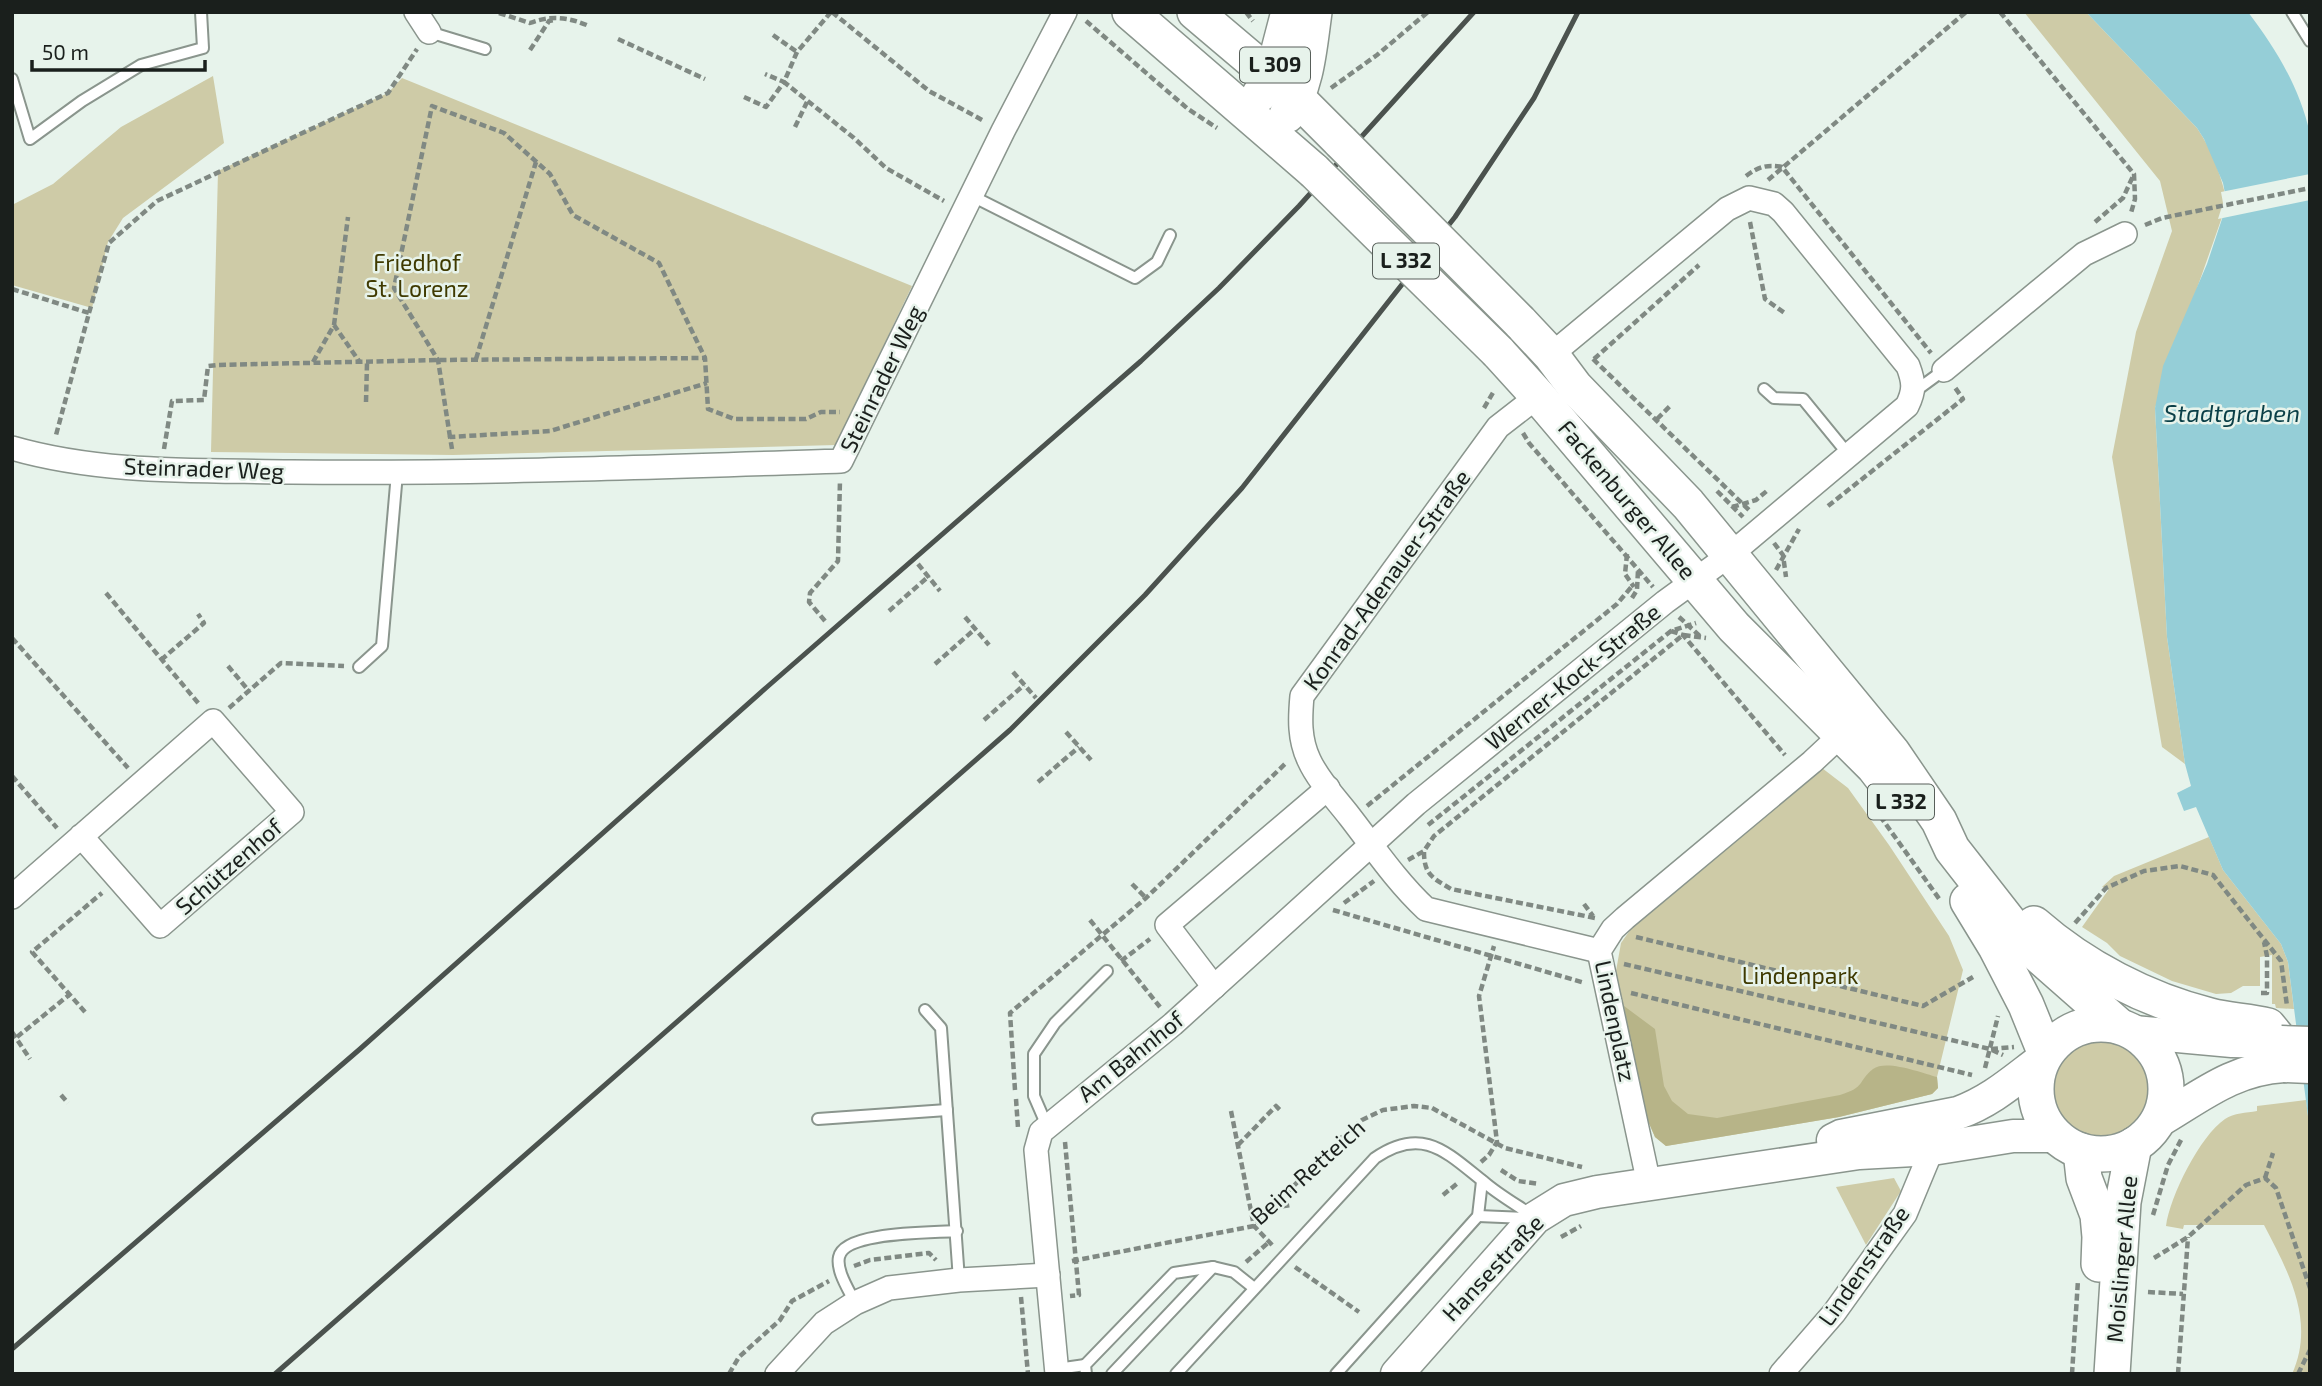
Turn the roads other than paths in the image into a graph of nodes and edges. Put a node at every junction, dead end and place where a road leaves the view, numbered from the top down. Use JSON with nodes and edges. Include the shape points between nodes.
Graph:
{"nodes":[{"id":1,"x":201,"y":12,"type":"edge"},
{"id":2,"x":416,"y":12,"type":"edge"},
{"id":3,"x":1130,"y":12,"type":"edge"},
{"id":4,"x":1233,"y":12,"type":"edge"},
{"id":5,"x":1289,"y":12,"type":"edge"},
{"id":6,"x":1314,"y":12,"type":"edge"},
{"id":7,"x":2292,"y":12,"type":"edge"},
{"id":8,"x":1196,"y":13,"type":"edge"},
{"id":9,"x":1073,"y":14,"type":"edge"},
{"id":10,"x":429,"y":32,"type":"joint"},
{"id":11,"x":2310,"y":41,"type":"edge"},
{"id":12,"x":485,"y":49,"type":"dead end"},
{"id":13,"x":1272,"y":77,"type":"junction"},
{"id":14,"x":12,"y":79,"type":"edge"},
{"id":15,"x":1314,"y":94,"type":"junction"},
{"id":16,"x":1247,"y":112,"type":"junction"},
{"id":17,"x":1274,"y":135,"type":"junction"},
{"id":18,"x":968,"y":203,"type":"junction"},
{"id":19,"x":2125,"y":234,"type":"road end"},
{"id":20,"x":1170,"y":235,"type":"dead end"},
{"id":21,"x":1559,"y":348,"type":"junction"},
{"id":22,"x":1944,"y":370,"type":"joint"},
{"id":23,"x":1765,"y":389,"type":"dead end"},
{"id":24,"x":1538,"y":396,"type":"junction"},
{"id":25,"x":1910,"y":399,"type":"junction"},
{"id":26,"x":12,"y":448,"type":"edge"},
{"id":27,"x":1849,"y":454,"type":"junction"},
{"id":28,"x":397,"y":473,"type":"junction"},
{"id":29,"x":1731,"y":554,"type":"junction"},
{"id":30,"x":1695,"y":580,"type":"junction"},
{"id":31,"x":359,"y":667,"type":"road end"},
{"id":32,"x":1842,"y":734,"type":"junction"},
{"id":33,"x":1328,"y":788,"type":"junction"},
{"id":34,"x":1939,"y":821,"type":"junction"},
{"id":35,"x":77,"y":841,"type":"junction"},
{"id":36,"x":1371,"y":844,"type":"junction"},
{"id":37,"x":12,"y":897,"type":"edge"},
{"id":38,"x":1601,"y":953,"type":"junction"},
{"id":39,"x":1107,"y":971,"type":"road end"},
{"id":40,"x":1214,"y":987,"type":"junction"},
{"id":41,"x":925,"y":1010,"type":"dead end"},
{"id":42,"x":2126,"y":1029,"type":"junction"},
{"id":43,"x":2294,"y":1045,"type":"edge"},
{"id":44,"x":2043,"y":1056,"type":"junction"},
{"id":45,"x":947,"y":1110,"type":"junction"},
{"id":46,"x":818,"y":1119,"type":"dead end"},
{"id":47,"x":1055,"y":1132,"type":"junction"},
{"id":48,"x":2158,"y":1135,"type":"junction"},
{"id":49,"x":2068,"y":1143,"type":"junction"},
{"id":50,"x":1932,"y":1149,"type":"junction"},
{"id":51,"x":1796,"y":1161,"type":"junction"},
{"id":52,"x":1482,"y":1181,"type":"junction"},
{"id":53,"x":1649,"y":1184,"type":"junction"},
{"id":54,"x":1478,"y":1216,"type":"junction"},
{"id":55,"x":1535,"y":1218,"type":"junction"},
{"id":56,"x":957,"y":1231,"type":"junction"},
{"id":57,"x":1047,"y":1267,"type":"junction"},
{"id":58,"x":1213,"y":1267,"type":"junction"},
{"id":59,"x":960,"y":1280,"type":"junction"},
{"id":60,"x":1254,"y":1288,"type":"junction"},
{"id":61,"x":855,"y":1303,"type":"junction"},
{"id":62,"x":1085,"y":1369,"type":"edge"},
{"id":63,"x":1057,"y":1371,"type":"edge"},
{"id":64,"x":777,"y":1374,"type":"edge"},
{"id":65,"x":1112,"y":1374,"type":"edge"},
{"id":66,"x":1176,"y":1374,"type":"edge"},
{"id":67,"x":1335,"y":1374,"type":"edge"},
{"id":68,"x":1396,"y":1374,"type":"edge"},
{"id":69,"x":1781,"y":1374,"type":"edge"},
{"id":70,"x":2092,"y":1374,"type":"edge"},
{"id":71,"x":2112,"y":1374,"type":"edge"}],
"edges":[{"from":1,"to":14,"type":"lane","via":[[203,48],[141,65],[30,139]]},
{"from":2,"to":10,"type":"street"},
{"from":3,"to":16,"type":"main road","name":"Fackenburger Allee","number":"L 332"},
{"from":4,"to":8,"type":"main road"},
{"from":5,"to":13,"type":"main road","number":"L 309"},
{"from":6,"to":15,"type":"main road","number":"L 309","via":[[1306,66]]},
{"from":7,"to":11,"type":"lane"},
{"from":8,"to":13,"type":"main road","name":"Fackenburger Allee","number":"L 332"},
{"from":9,"to":18,"type":"street","name":"Steinrader Weg","via":[[1003,131]]},
{"from":10,"to":12,"type":"lane"},
{"from":13,"to":15,"type":"main road","name":"Fackenburger Allee","number":"L 332"},
{"from":13,"to":16,"type":"main road","number":"L 309"},
{"from":15,"to":17,"type":"main road","number":"L 309"},
{"from":15,"to":21,"type":"main road","name":"Fackenburger Allee","number":"L 332","bridge":true,"via":[[1341,142],[1520,322]]},
{"from":16,"to":17,"type":"main road","name":"Fackenburger Allee","number":"L 332"},
{"from":17,"to":24,"type":"main road","name":"Fackenburger Allee","number":"L 332","bridge":true},
{"from":18,"to":20,"type":"lane","via":[[1135,278],[1157,262]]},
{"from":18,"to":28,"type":"street","name":"Steinrader Weg","via":[[865,412],[840,473]]},
{"from":19,"to":22,"type":"street","via":[[2084,254]]},
{"from":21,"to":25,"type":"street","via":[[1745,199],[1774,204],[1783,212],[1908,366],[1914,381]]},
{"from":21,"to":29,"type":"main road","name":"Fackenburger Allee","number":"L 332","via":[[1575,387]]},
{"from":22,"to":25,"type":"lane"},
{"from":23,"to":27,"type":"lane","via":[[1774,398],[1803,399]]},
{"from":24,"to":30,"type":"main road","name":"Fackenburger Allee","number":"L 332"},
{"from":24,"to":33,"type":"street","name":"Konrad-Adenauer-Straße","via":[[1498,427],[1302,696],[1301,734],[1309,761]]},
{"from":25,"to":27,"type":"street","name":"Werner-Kock-Straße"},
{"from":26,"to":28,"type":"street","name":"Steinrader Weg","via":[[49,459],[128,468]]},
{"from":27,"to":29,"type":"street","name":"Werner-Kock-Straße"},
{"from":28,"to":31,"type":"lane","via":[[382,646]]},
{"from":29,"to":30,"type":"street","name":"Werner-Kock-Straße"},
{"from":29,"to":34,"type":"main road","name":"Fackenburger Allee","number":"L 332","via":[[1772,585]]},
{"from":30,"to":32,"type":"main road","name":"Fackenburger Allee","number":"L 332","via":[[1734,627]]},
{"from":30,"to":36,"type":"street","name":"Werner-Kock-Straße"},
{"from":32,"to":38,"type":"street","name":"Lindenplatz","via":[[1625,918]]},
{"from":32,"to":44,"type":"main road","name":"Fackenburger Allee","number":"L 332","via":[[1879,772],[1963,893],[2026,1004]]},
{"from":33,"to":36,"type":"street","name":"Konrad-Adenauer-Straße"},
{"from":33,"to":40,"type":"street","via":[[1167,925]]},
{"from":34,"to":42,"type":"main road","name":"Fackenburger Allee","number":"L 332","via":[[1952,849],[2027,946]]},
{"from":34,"to":43,"type":"main road","via":[[1990,881],[2045,933],[2081,959],[2173,1005],[2268,1026]]},
{"from":35,"to":35,"type":"street","name":"Schützenhof","via":[[213,721],[292,812],[160,926],[119,879]]},
{"from":35,"to":37,"type":"street"},
{"from":36,"to":38,"type":"street","name":"Konrad-Adenauer-Straße","via":[[1426,909]]},
{"from":36,"to":40,"type":"street","name":"Am Bahnhof"},
{"from":38,"to":53,"type":"street","name":"Lindenplatz"},
{"from":39,"to":47,"type":"lane","via":[[1055,1023],[1034,1055],[1034,1096]]},
{"from":40,"to":47,"type":"street","name":"Am Bahnhof"},
{"from":41,"to":45,"type":"lane","via":[[941,1028]]},
{"from":42,"to":43,"type":"street"},
{"from":42,"to":44,"type":"main road","via":[[2098,1023],[2078,1027],[2060,1037]]},
{"from":42,"to":48,"type":"main road","number":"L 332","via":[[2153,1050],[2165,1076]]},
{"from":43,"to":48,"type":"street","via":[[2260,1069],[2230,1078]]},
{"from":44,"to":49,"type":"main road","number":"L 332","via":[[2036,1080],[2040,1115]]},
{"from":44,"to":51,"type":"street","via":[[1992,1099],[1975,1107],[1841,1136]]},
{"from":45,"to":46,"type":"lane"},
{"from":45,"to":56,"type":"lane"},
{"from":47,"to":57,"type":"street","via":[[1041,1132],[1036,1150]]},
{"from":48,"to":49,"type":"main road","via":[[2108,1154]]},
{"from":48,"to":71,"type":"main road","name":"Moislinger Allee","number":"L 332","via":[[2123,1202]]},
{"from":49,"to":50,"type":"street","via":[[2013,1136]]},
{"from":49,"to":70,"type":"main road","name":"Moislinger Allee","number":"L 332","via":[[2098,1215]]},
{"from":50,"to":51,"type":"street"},
{"from":50,"to":69,"type":"street","name":"Lindenstraße","via":[[1905,1214],[1834,1312]]},
{"from":51,"to":53,"type":"street"},
{"from":52,"to":54,"type":"lane"},
{"from":52,"to":55,"type":"lane","name":"Beim Retteich"},
{"from":52,"to":60,"type":"lane","name":"Beim Retteich","via":[[1432,1145],[1406,1144],[1386,1151]]},
{"from":53,"to":55,"type":"street","name":"Hansestraße","via":[[1575,1196]]},
{"from":54,"to":55,"type":"lane"},
{"from":54,"to":67,"type":"lane"},
{"from":55,"to":68,"type":"street","name":"Hansestraße"},
{"from":56,"to":59,"type":"lane"},
{"from":56,"to":61,"type":"lane","via":[[894,1235],[845,1245],[838,1265]]},
{"from":57,"to":59,"type":"street","via":[[1019,1277]]},
{"from":57,"to":63,"type":"street"},
{"from":58,"to":60,"type":"lane","via":[[1234,1272]]},
{"from":58,"to":62,"type":"lane","via":[[1174,1273]]},
{"from":58,"to":65,"type":"lane"},
{"from":59,"to":61,"type":"street","via":[[889,1288]]},
{"from":60,"to":66,"type":"lane","name":"Beim Retteich"},
{"from":61,"to":64,"type":"street","via":[[824,1323]]},
{"from":62,"to":63,"type":"lane"}]}
